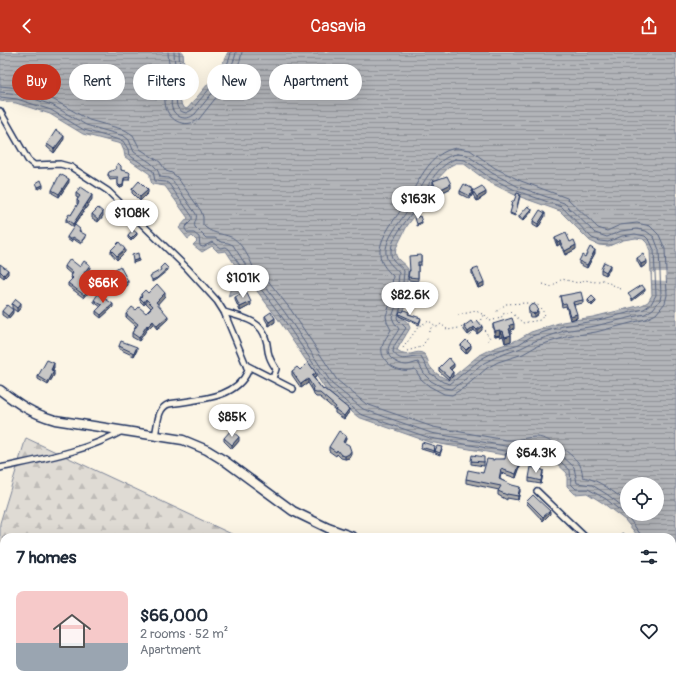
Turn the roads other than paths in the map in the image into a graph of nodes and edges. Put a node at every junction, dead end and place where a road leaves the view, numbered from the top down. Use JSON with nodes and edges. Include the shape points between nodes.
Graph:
{"nodes":[{"id":1,"x":0,"y":111,"type":"edge"},
{"id":2,"x":224,"y":312,"type":"junction"},
{"id":3,"x":246,"y":365,"type":"junction"},
{"id":4,"x":273,"y":378,"type":"junction"},
{"id":5,"x":294,"y":389,"type":"dead end"},
{"id":6,"x":0,"y":390,"type":"edge"},
{"id":7,"x":123,"y":431,"type":"junction"},
{"id":8,"x":155,"y":436,"type":"junction"},
{"id":9,"x":0,"y":468,"type":"edge"},
{"id":10,"x":537,"y":491,"type":"dead end"},
{"id":11,"x":342,"y":533,"type":"edge"},
{"id":12,"x":581,"y":533,"type":"edge"}],
"edges":[{"from":1,"to":2,"type":"street","via":[[28,160],[34,165],[60,164],[71,167],[108,191],[187,268]]},
{"from":2,"to":3,"type":"street"},
{"from":2,"to":4,"type":"street","via":[[243,317],[259,326],[276,369]]},
{"from":3,"to":4,"type":"street"},
{"from":3,"to":8,"type":"street","via":[[246,377],[220,396],[164,406],[160,410]]},
{"from":4,"to":5,"type":"street"},
{"from":6,"to":7,"type":"main road","via":[[37,415]]},
{"from":7,"to":8,"type":"main road"},
{"from":7,"to":9,"type":"street","via":[[104,441],[47,458]]},
{"from":8,"to":11,"type":"main road","via":[[183,440],[207,450],[293,510]]},
{"from":10,"to":12,"type":"street"}]}
